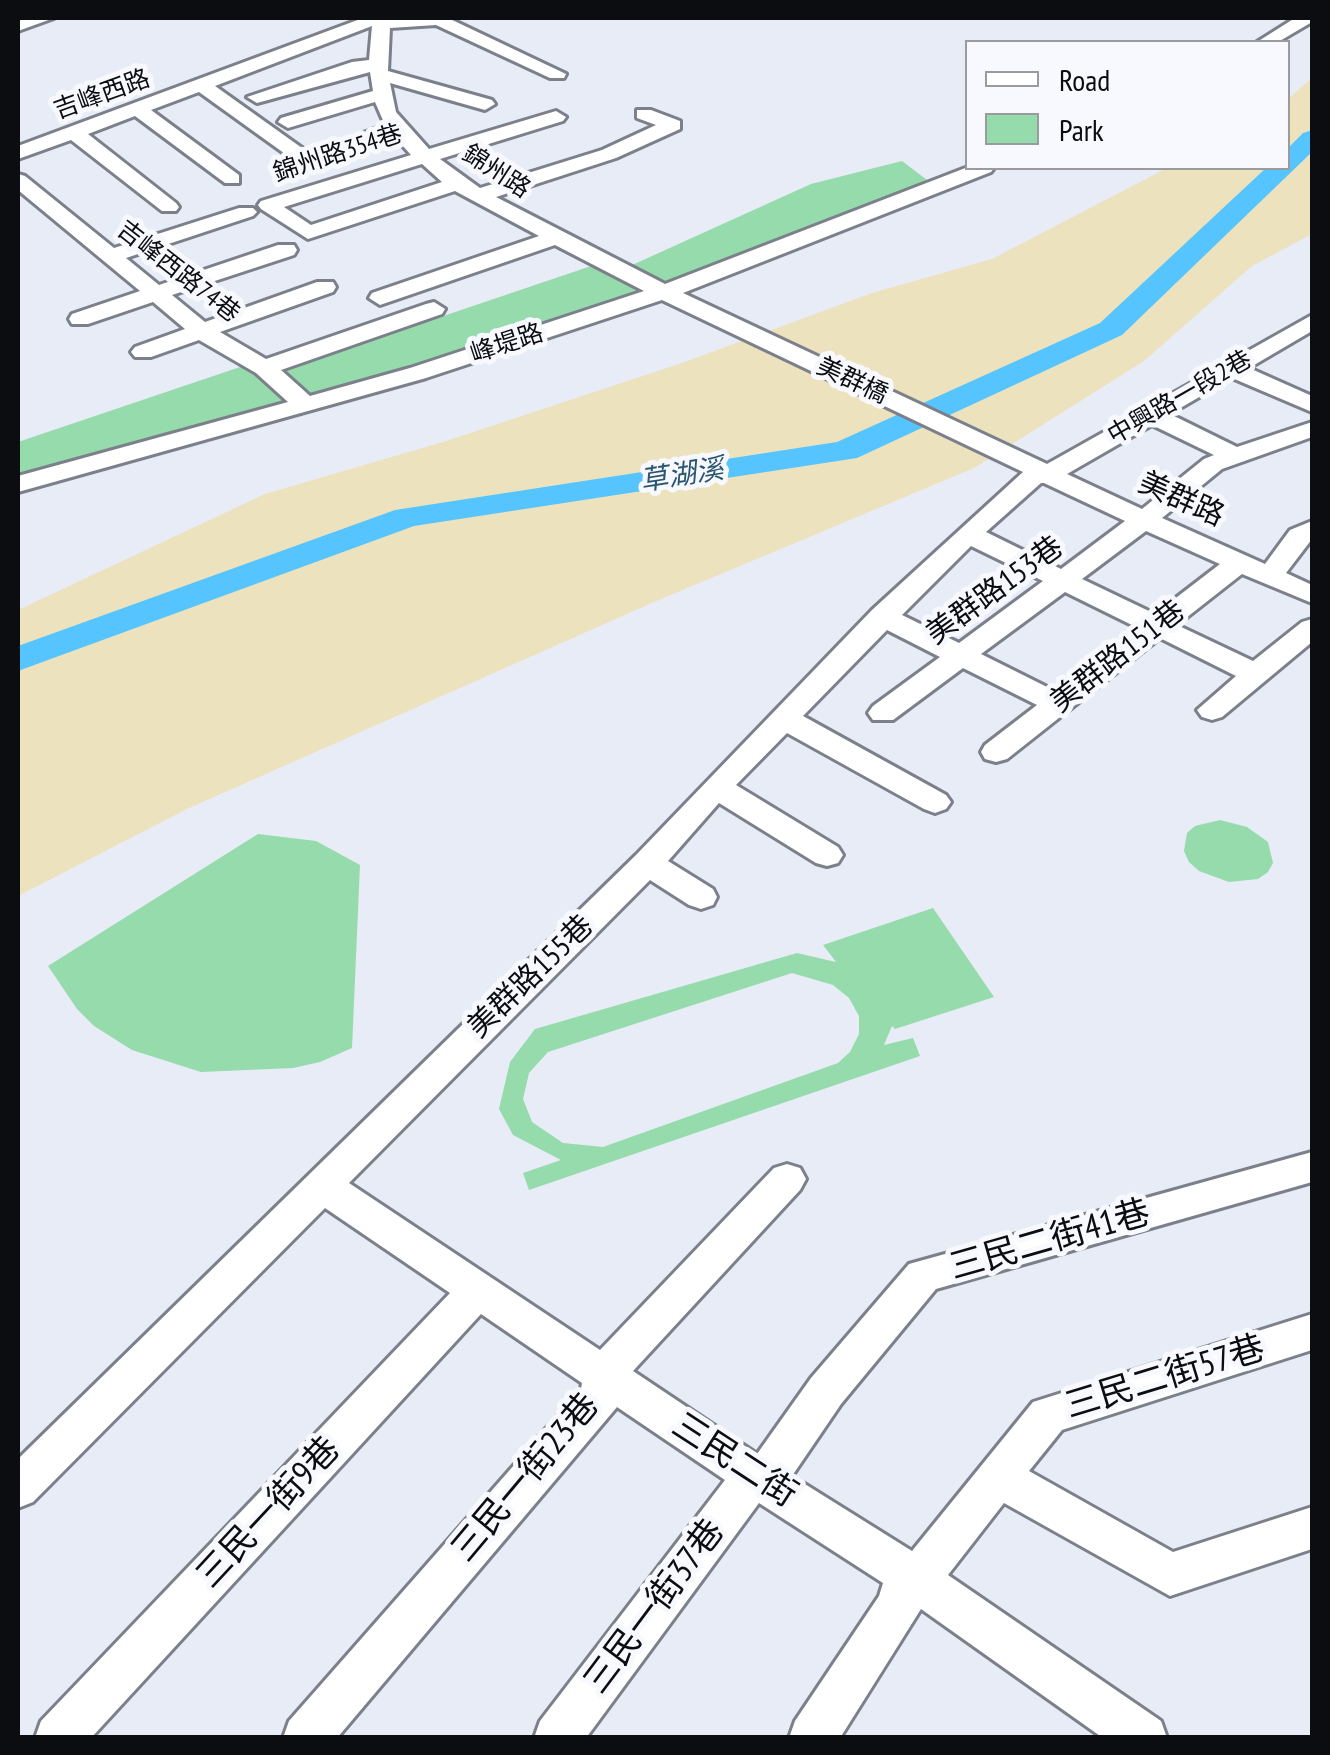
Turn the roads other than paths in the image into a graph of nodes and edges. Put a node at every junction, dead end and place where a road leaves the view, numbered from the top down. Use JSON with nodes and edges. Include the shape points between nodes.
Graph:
{"nodes":[{"id":1,"x":45,"y":18,"type":"edge"},
{"id":2,"x":1306,"y":18,"type":"edge"},
{"id":3,"x":381,"y":19,"type":"edge"},
{"id":4,"x":18,"y":26,"type":"edge"},
{"id":5,"x":1269,"y":40,"type":"edge"},
{"id":6,"x":558,"y":74,"type":"dead end"},
{"id":7,"x":203,"y":86,"type":"junction"},
{"id":8,"x":454,"y":93,"type":"junction"},
{"id":9,"x":256,"y":96,"type":"dead end"},
{"id":10,"x":392,"y":98,"type":"junction"},
{"id":11,"x":485,"y":104,"type":"dead end"},
{"id":12,"x":138,"y":109,"type":"junction"},
{"id":13,"x":644,"y":114,"type":"dead end"},
{"id":14,"x":556,"y":117,"type":"dead end"},
{"id":15,"x":288,"y":122,"type":"dead end"},
{"id":16,"x":73,"y":132,"type":"junction"},
{"id":17,"x":338,"y":146,"type":"dead end"},
{"id":18,"x":18,"y":153,"type":"edge"},
{"id":19,"x":302,"y":156,"type":"dead end"},
{"id":20,"x":424,"y":156,"type":"junction"},
{"id":21,"x":979,"y":170,"type":"edge"},
{"id":22,"x":232,"y":178,"type":"dead end"},
{"id":23,"x":18,"y":180,"type":"edge"},
{"id":24,"x":457,"y":184,"type":"junction"},
{"id":25,"x":477,"y":196,"type":"junction"},
{"id":26,"x":169,"y":208,"type":"dead end"},
{"id":27,"x":246,"y":212,"type":"dead end"},
{"id":28,"x":554,"y":238,"type":"junction"},
{"id":29,"x":286,"y":250,"type":"dead end"},
{"id":30,"x":110,"y":256,"type":"junction"},
{"id":31,"x":325,"y":287,"type":"dead end"},
{"id":32,"x":158,"y":294,"type":"junction"},
{"id":33,"x":672,"y":296,"type":"junction"},
{"id":34,"x":380,"y":298,"type":"dead end"},
{"id":35,"x":434,"y":309,"type":"dead end"},
{"id":36,"x":80,"y":319,"type":"dead end"},
{"id":37,"x":1312,"y":322,"type":"edge"},
{"id":38,"x":204,"y":332,"type":"junction"},
{"id":39,"x":143,"y":352,"type":"dead end"},
{"id":40,"x":264,"y":368,"type":"junction"},
{"id":41,"x":1230,"y":369,"type":"junction"},
{"id":42,"x":306,"y":405,"type":"junction"},
{"id":43,"x":1312,"y":406,"type":"edge"},
{"id":44,"x":1150,"y":414,"type":"junction"},
{"id":45,"x":1312,"y":430,"type":"edge"},
{"id":46,"x":1236,"y":456,"type":"junction"},
{"id":47,"x":1037,"y":468,"type":"junction"},
{"id":48,"x":18,"y":484,"type":"edge"},
{"id":49,"x":1144,"y":520,"type":"junction"},
{"id":50,"x":1312,"y":529,"type":"edge"},
{"id":51,"x":968,"y":534,"type":"junction"},
{"id":52,"x":1240,"y":562,"type":"junction"},
{"id":53,"x":1270,"y":576,"type":"junction"},
{"id":54,"x":1062,"y":581,"type":"junction"},
{"id":55,"x":1312,"y":596,"type":"edge"},
{"id":56,"x":882,"y":616,"type":"junction"},
{"id":57,"x":1156,"y":626,"type":"junction"},
{"id":58,"x":1312,"y":628,"type":"edge"},
{"id":59,"x":962,"y":655,"type":"junction"},
{"id":60,"x":1256,"y":674,"type":"junction"},
{"id":61,"x":1058,"y":704,"type":"junction"},
{"id":62,"x":1212,"y":710,"type":"dead end"},
{"id":63,"x":883,"y":713,"type":"dead end"},
{"id":64,"x":784,"y":718,"type":"junction"},
{"id":65,"x":996,"y":752,"type":"dead end"},
{"id":66,"x":716,"y":787,"type":"junction"},
{"id":67,"x":935,"y":802,"type":"dead end"},
{"id":68,"x":828,"y":855,"type":"dead end"},
{"id":69,"x":648,"y":863,"type":"junction"},
{"id":70,"x":702,"y":897,"type":"dead end"},
{"id":71,"x":1312,"y":1166,"type":"edge"},
{"id":72,"x":788,"y":1179,"type":"dead end"},
{"id":73,"x":323,"y":1186,"type":"junction"},
{"id":74,"x":480,"y":1288,"type":"junction"},
{"id":75,"x":1312,"y":1332,"type":"edge"},
{"id":76,"x":604,"y":1375,"type":"junction"},
{"id":77,"x":999,"y":1476,"type":"junction"},
{"id":78,"x":759,"y":1479,"type":"junction"},
{"id":79,"x":18,"y":1488,"type":"edge"},
{"id":80,"x":1312,"y":1528,"type":"edge"},
{"id":81,"x":912,"y":1576,"type":"junction"},
{"id":82,"x":1143,"y":1737,"type":"edge"},
{"id":83,"x":58,"y":1738,"type":"edge"},
{"id":84,"x":306,"y":1738,"type":"edge"},
{"id":85,"x":556,"y":1738,"type":"edge"},
{"id":86,"x":812,"y":1738,"type":"edge"}],
"edges":[{"from":1,"to":4,"type":"street"},
{"from":2,"to":5,"type":"street"},
{"from":3,"to":6,"type":"street","name":"吉峰西路","via":[[438,20]]},
{"from":3,"to":7,"type":"street","name":"吉峰西路"},
{"from":3,"to":10,"type":"street"},
{"from":7,"to":12,"type":"street","name":"吉峰西路"},
{"from":7,"to":19,"type":"street"},
{"from":8,"to":10,"type":"street"},
{"from":8,"to":10,"type":"street"},
{"from":8,"to":11,"type":"street"},
{"from":9,"to":10,"type":"street","via":[[358,66]]},
{"from":10,"to":15,"type":"street"},
{"from":10,"to":17,"type":"street"},
{"from":10,"to":20,"type":"street","name":"錦州路"},
{"from":12,"to":16,"type":"street","name":"吉峰西路"},
{"from":12,"to":22,"type":"street"},
{"from":13,"to":25,"type":"street","via":[[672,125],[609,154]]},
{"from":14,"to":20,"type":"street","name":"錦州路354巷"},
{"from":16,"to":18,"type":"street","name":"吉峰西路"},
{"from":16,"to":26,"type":"street"},
{"from":20,"to":24,"type":"street","name":"錦州路"},
{"from":20,"to":24,"type":"street","name":"錦州路354巷","via":[[268,205],[308,233]]},
{"from":21,"to":33,"type":"street","name":"峰堤路"},
{"from":23,"to":30,"type":"street","name":"吉峰西路74巷"},
{"from":24,"to":25,"type":"street","name":"錦州路"},
{"from":25,"to":28,"type":"street","name":"錦州路"},
{"from":27,"to":30,"type":"street"},
{"from":28,"to":33,"type":"street","name":"錦州路"},
{"from":28,"to":34,"type":"street"},
{"from":29,"to":32,"type":"street"},
{"from":30,"to":32,"type":"street","name":"吉峰西路74巷"},
{"from":31,"to":38,"type":"street"},
{"from":32,"to":36,"type":"street"},
{"from":32,"to":38,"type":"street","name":"吉峰西路74巷"},
{"from":33,"to":42,"type":"street","name":"峰堤路"},
{"from":33,"to":47,"type":"street","name":"美群橋"},
{"from":35,"to":40,"type":"street"},
{"from":37,"to":41,"type":"street","name":"中興路一段2巷"},
{"from":38,"to":39,"type":"street"},
{"from":38,"to":40,"type":"street","name":"吉峰西路74巷"},
{"from":40,"to":42,"type":"street","name":"吉峰西路74巷"},
{"from":41,"to":43,"type":"street"},
{"from":41,"to":44,"type":"street","name":"中興路一段2巷"},
{"from":42,"to":48,"type":"street","name":"峰堤路"},
{"from":44,"to":46,"type":"street"},
{"from":44,"to":47,"type":"street","name":"中興路一段2巷"},
{"from":45,"to":46,"type":"street","name":"美群路153巷"},
{"from":46,"to":49,"type":"street","name":"美群路153巷","via":[[1213,464]]},
{"from":47,"to":49,"type":"street","name":"美群路"},
{"from":47,"to":51,"type":"street","name":"美群路155巷"},
{"from":49,"to":52,"type":"street","name":"美群路"},
{"from":49,"to":54,"type":"street","name":"美群路153巷"},
{"from":50,"to":53,"type":"street","via":[[1299,536]]},
{"from":51,"to":54,"type":"street"},
{"from":51,"to":56,"type":"street","name":"美群路155巷"},
{"from":52,"to":53,"type":"street","name":"美群路"},
{"from":52,"to":57,"type":"street","name":"美群路151巷"},
{"from":53,"to":55,"type":"street","name":"美群路"},
{"from":54,"to":57,"type":"street"},
{"from":54,"to":59,"type":"street","name":"美群路153巷"},
{"from":56,"to":59,"type":"street"},
{"from":56,"to":64,"type":"street","name":"美群路155巷"},
{"from":57,"to":60,"type":"street"},
{"from":57,"to":61,"type":"street","name":"美群路151巷"},
{"from":58,"to":60,"type":"street"},
{"from":59,"to":61,"type":"street"},
{"from":59,"to":63,"type":"street","name":"美群路153巷"},
{"from":60,"to":62,"type":"street"},
{"from":61,"to":65,"type":"street","name":"美群路151巷"},
{"from":64,"to":66,"type":"street","name":"美群路155巷"},
{"from":64,"to":67,"type":"street"},
{"from":66,"to":68,"type":"street"},
{"from":66,"to":69,"type":"street","name":"美群路155巷"},
{"from":69,"to":70,"type":"street"},
{"from":69,"to":73,"type":"street","name":"美群路155巷"},
{"from":71,"to":78,"type":"street","name":"三民二街41巷","via":[[923,1276]]},
{"from":72,"to":76,"type":"street","name":"三民一街23巷"},
{"from":73,"to":74,"type":"street","name":"三民二街"},
{"from":73,"to":79,"type":"street","name":"美群路155巷"},
{"from":74,"to":76,"type":"street","name":"三民二街"},
{"from":74,"to":83,"type":"street","name":"三民一街9巷"},
{"from":75,"to":77,"type":"street","name":"三民二街57巷","via":[[1048,1415]]},
{"from":76,"to":78,"type":"street","name":"三民二街"},
{"from":76,"to":84,"type":"street","name":"三民一街23巷","via":[[601,1396]]},
{"from":77,"to":80,"type":"street","via":[[1170,1574]]},
{"from":77,"to":81,"type":"street","name":"三民二街57巷"},
{"from":78,"to":81,"type":"street","name":"三民二街"},
{"from":78,"to":85,"type":"street","name":"三民一街37巷"},
{"from":81,"to":82,"type":"street","name":"三民二街"},
{"from":81,"to":86,"type":"street","name":"三民二街57巷"}]}
